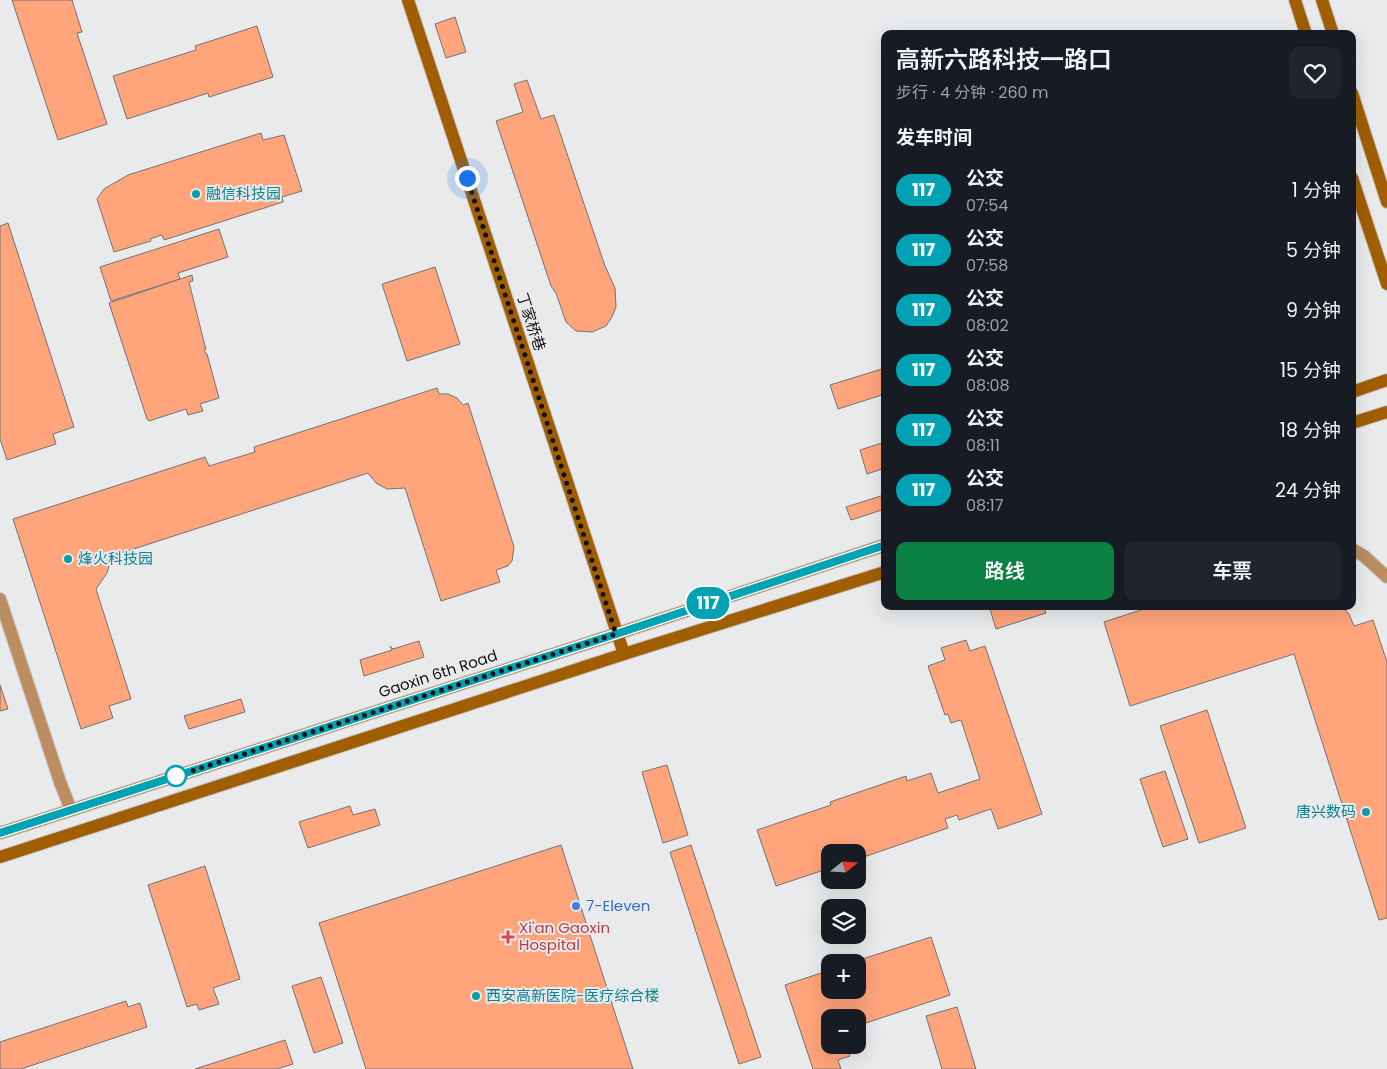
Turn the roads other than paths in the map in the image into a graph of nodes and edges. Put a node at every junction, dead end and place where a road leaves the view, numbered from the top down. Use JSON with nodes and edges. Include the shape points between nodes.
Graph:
{"nodes":[{"id":1,"x":408,"y":0,"type":"edge"},
{"id":2,"x":1295,"y":0,"type":"edge"},
{"id":3,"x":1324,"y":0,"type":"edge"},
{"id":4,"x":1305,"y":30,"type":"edge"},
{"id":5,"x":1332,"y":30,"type":"edge"},
{"id":6,"x":1356,"y":105,"type":"edge"},
{"id":7,"x":1356,"y":190,"type":"edge"},
{"id":8,"x":1387,"y":202,"type":"edge"},
{"id":9,"x":1387,"y":284,"type":"edge"},
{"id":10,"x":1387,"y":380,"type":"edge"},
{"id":11,"x":1356,"y":391,"type":"edge"},
{"id":12,"x":1387,"y":412,"type":"edge"},
{"id":13,"x":1356,"y":423,"type":"edge"},
{"id":14,"x":881,"y":546,"type":"edge"},
{"id":15,"x":1356,"y":551,"type":"edge"},
{"id":16,"x":881,"y":573,"type":"edge"},
{"id":17,"x":1387,"y":577,"type":"edge"},
{"id":18,"x":0,"y":599,"type":"edge"},
{"id":19,"x":616,"y":634,"type":"junction"},
{"id":20,"x":624,"y":654,"type":"junction"},
{"id":21,"x":71,"y":810,"type":"junction"},
{"id":22,"x":0,"y":833,"type":"edge"},
{"id":23,"x":0,"y":857,"type":"edge"}],
"edges":[{"from":1,"to":19,"type":"street","name":"丁家桥巷"},
{"from":2,"to":4,"type":"street"},
{"from":3,"to":5,"type":"street"},
{"from":6,"to":8,"type":"street"},
{"from":7,"to":9,"type":"street"},
{"from":10,"to":11,"type":"street"},
{"from":12,"to":13,"type":"street"},
{"from":14,"to":19,"type":"street","name":"Gaoxin 6th Road"},
{"from":15,"to":17,"type":"street"},
{"from":16,"to":20,"type":"street"},
{"from":18,"to":21,"type":"street"},
{"from":19,"to":20,"type":"street","name":"丁家桥巷"},
{"from":19,"to":21,"type":"street","name":"Gaoxin 6th Road"},
{"from":20,"to":23,"type":"street"},
{"from":21,"to":22,"type":"street","name":"Gaoxin 6th Road"}]}
